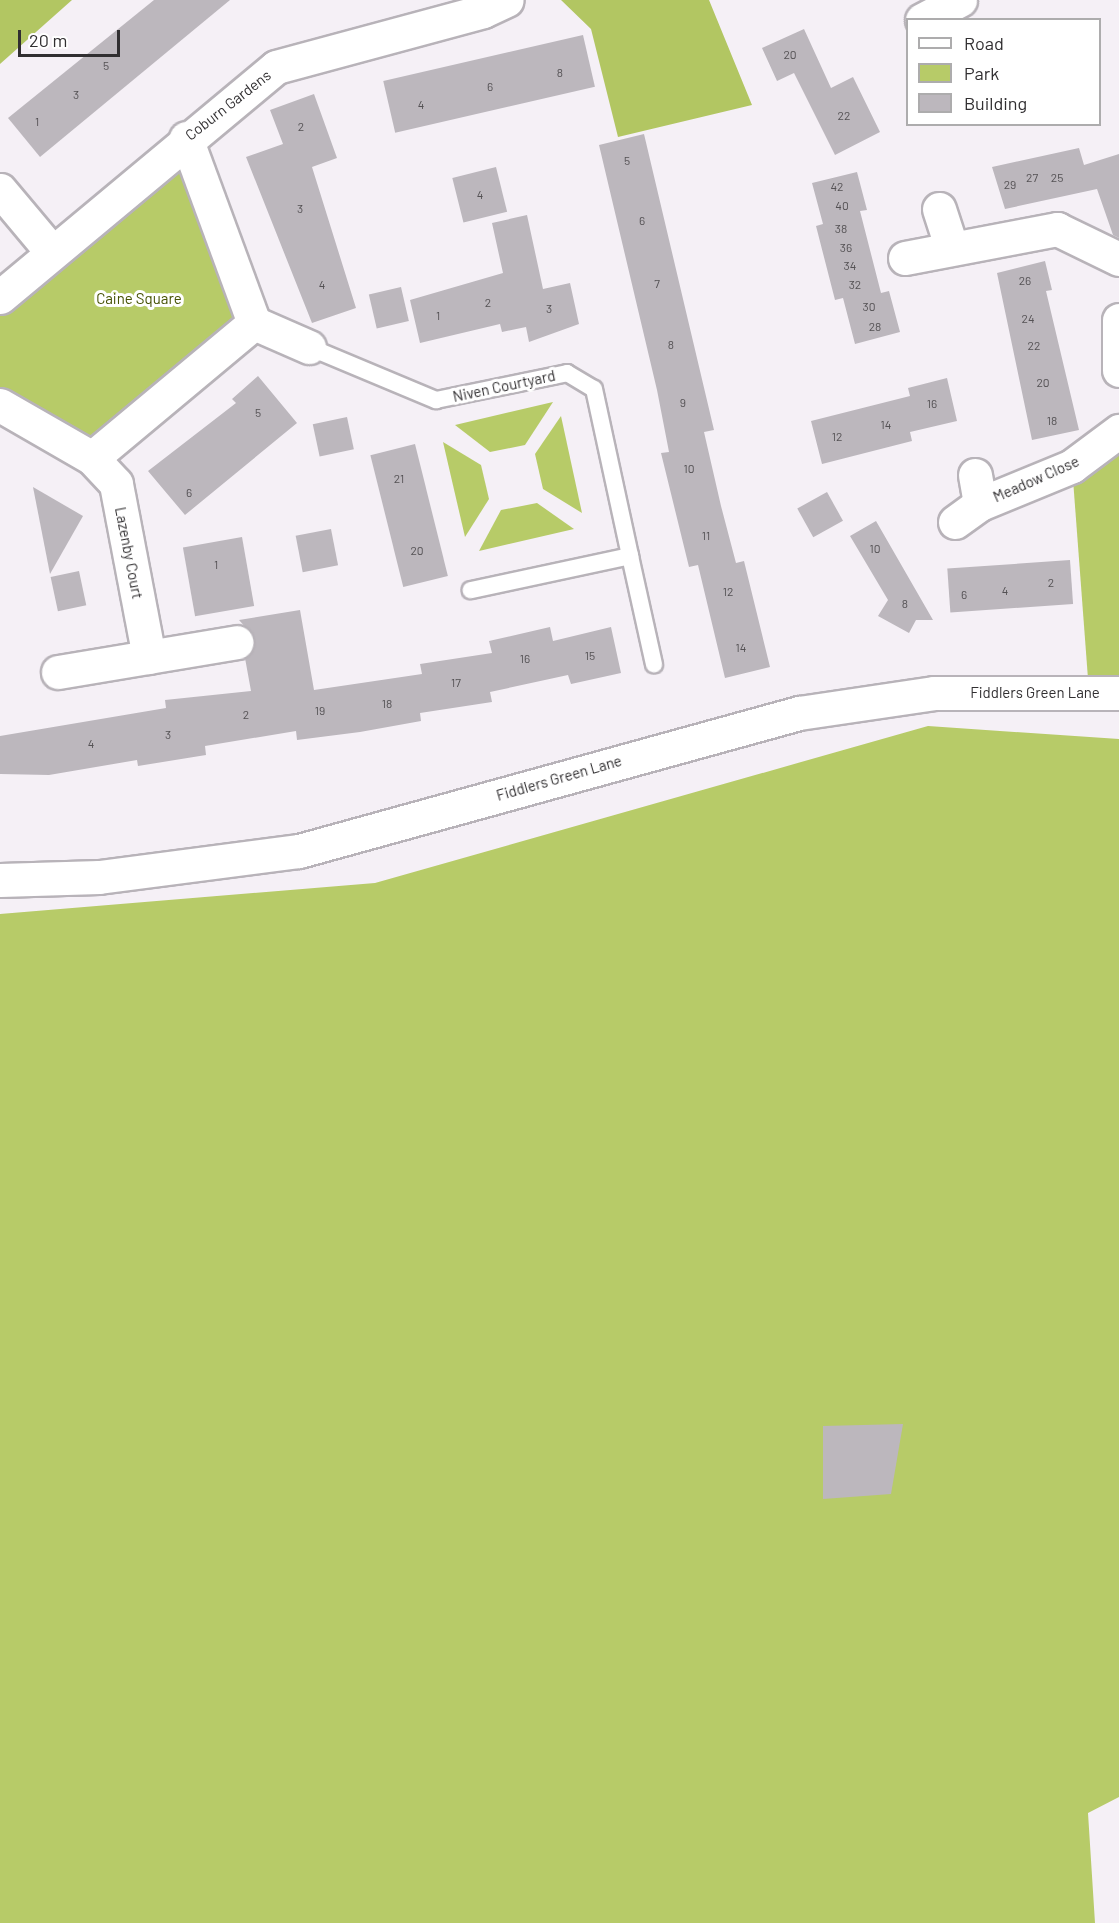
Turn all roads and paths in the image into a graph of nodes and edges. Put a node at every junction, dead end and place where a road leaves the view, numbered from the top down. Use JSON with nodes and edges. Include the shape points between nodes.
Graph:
{"nodes":[{"id":1,"x":507,"y":0,"type":"edge"},
{"id":2,"x":960,"y":0,"type":"edge"},
{"id":3,"x":925,"y":18,"type":"edge"},
{"id":4,"x":186,"y":138,"type":"junction"},
{"id":5,"x":0,"y":190,"type":"edge"},
{"id":6,"x":939,"y":209,"type":"dead end"},
{"id":7,"x":951,"y":246,"type":"junction"},
{"id":8,"x":52,"y":252,"type":"junction"},
{"id":9,"x":905,"y":258,"type":"dead end"},
{"id":10,"x":1119,"y":259,"type":"edge"},
{"id":11,"x":0,"y":297,"type":"edge"},
{"id":12,"x":1119,"y":320,"type":"edge"},
{"id":13,"x":254,"y":322,"type":"junction"},
{"id":14,"x":309,"y":347,"type":"joint"},
{"id":15,"x":1119,"y":370,"type":"edge"},
{"id":16,"x":0,"y":405,"type":"edge"},
{"id":17,"x":1119,"y":431,"type":"edge"},
{"id":18,"x":92,"y":458,"type":"junction"},
{"id":19,"x":970,"y":500,"type":"dead end"},
{"id":20,"x":630,"y":556,"type":"junction"},
{"id":21,"x":471,"y":590,"type":"dead end"},
{"id":22,"x":237,"y":642,"type":"dead end"},
{"id":23,"x":149,"y":657,"type":"junction"},
{"id":24,"x":654,"y":664,"type":"dead end"},
{"id":25,"x":58,"y":672,"type":"dead end"},
{"id":26,"x":1119,"y":693,"type":"edge"},
{"id":27,"x":0,"y":880,"type":"edge"}],
"edges":[{"from":1,"to":4,"type":"street","name":"Coburn Gardens","via":[[483,11],[276,67]]},
{"from":2,"to":3,"type":"street"},
{"from":4,"to":8,"type":"street","name":"Coburn Gardens"},
{"from":4,"to":13,"type":"street"},
{"from":5,"to":8,"type":"street"},
{"from":6,"to":7,"type":"street"},
{"from":7,"to":9,"type":"street"},
{"from":7,"to":10,"type":"street","via":[[1057,230]]},
{"from":8,"to":11,"type":"street","name":"Coburn Gardens"},
{"from":12,"to":15,"type":"street"},
{"from":13,"to":14,"type":"street","name":"Niven Courtyard"},
{"from":13,"to":18,"type":"street"},
{"from":14,"to":20,"type":"lane","name":"Niven Courtyard","via":[[436,400],[567,373],[587,381],[597,398]]},
{"from":16,"to":18,"type":"street"},
{"from":17,"to":19,"type":"street","name":"Meadow Close","via":[[1072,466]]},
{"from":18,"to":23,"type":"street","name":"Lazenby Court","via":[[116,484]]},
{"from":20,"to":21,"type":"lane"},
{"from":20,"to":24,"type":"lane","name":"Niven Courtyard"},
{"from":22,"to":23,"type":"street"},
{"from":23,"to":25,"type":"street"},
{"from":26,"to":27,"type":"street","name":"Fiddlers Green Lane","via":[[934,693],[799,713],[299,851],[99,877]]}]}
